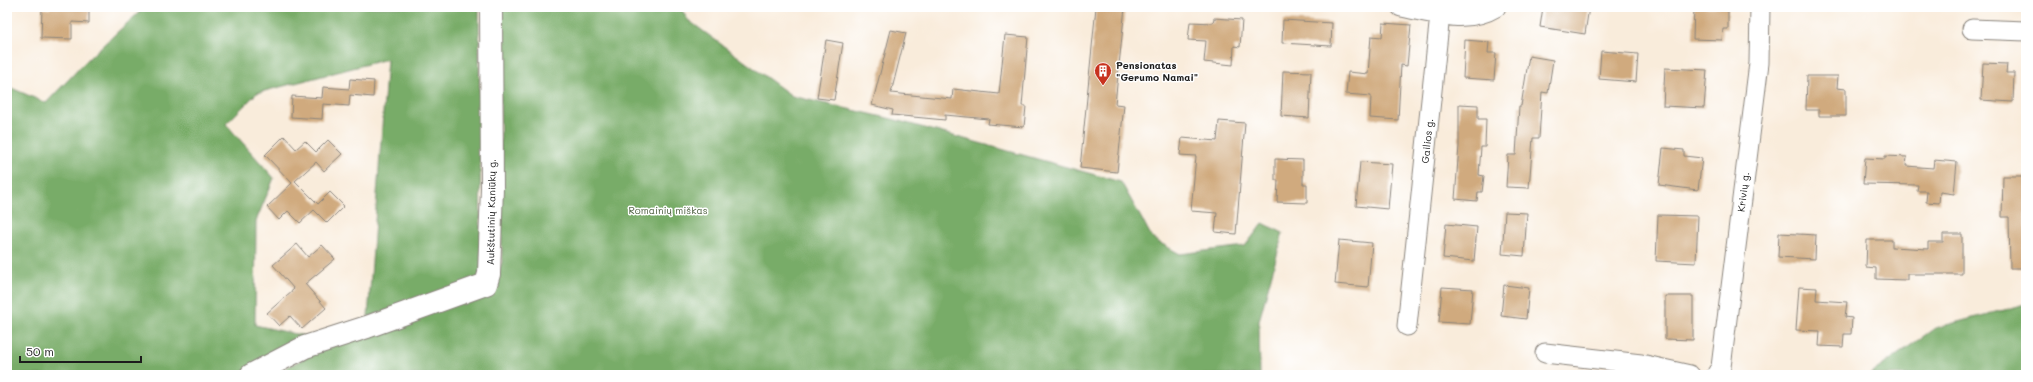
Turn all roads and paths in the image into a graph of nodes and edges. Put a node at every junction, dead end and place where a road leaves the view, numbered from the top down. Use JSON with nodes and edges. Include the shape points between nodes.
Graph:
{"nodes":[{"id":1,"x":491,"y":7,"type":"edge"},
{"id":2,"x":1401,"y":7,"type":"edge"},
{"id":3,"x":1496,"y":7,"type":"edge"},
{"id":4,"x":1760,"y":7,"type":"edge"},
{"id":5,"x":1440,"y":15,"type":"junction"},
{"id":6,"x":1972,"y":29,"type":"dead end"},
{"id":7,"x":2026,"y":31,"type":"edge"},
{"id":8,"x":1407,"y":326,"type":"dead end"},
{"id":9,"x":1545,"y":353,"type":"dead end"},
{"id":10,"x":251,"y":375,"type":"edge"},
{"id":11,"x":1690,"y":375,"type":"edge"},
{"id":12,"x":1716,"y":375,"type":"edge"}],
"edges":[{"from":1,"to":10,"type":"street","name":"Aukštutinių Kaniūkų g.","via":[[492,188],[489,274],[486,284],[368,328],[305,347]]},
{"from":2,"to":5,"type":"street"},
{"from":3,"to":5,"type":"street","via":[[1485,14],[1455,18]]},
{"from":4,"to":12,"type":"street","name":"Krivių g.","via":[[1759,63],[1721,367]]},
{"from":5,"to":8,"type":"street","name":"Gailios g."},
{"from":6,"to":7,"type":"street"},
{"from":9,"to":11,"type":"street","via":[[1641,364]]}]}
